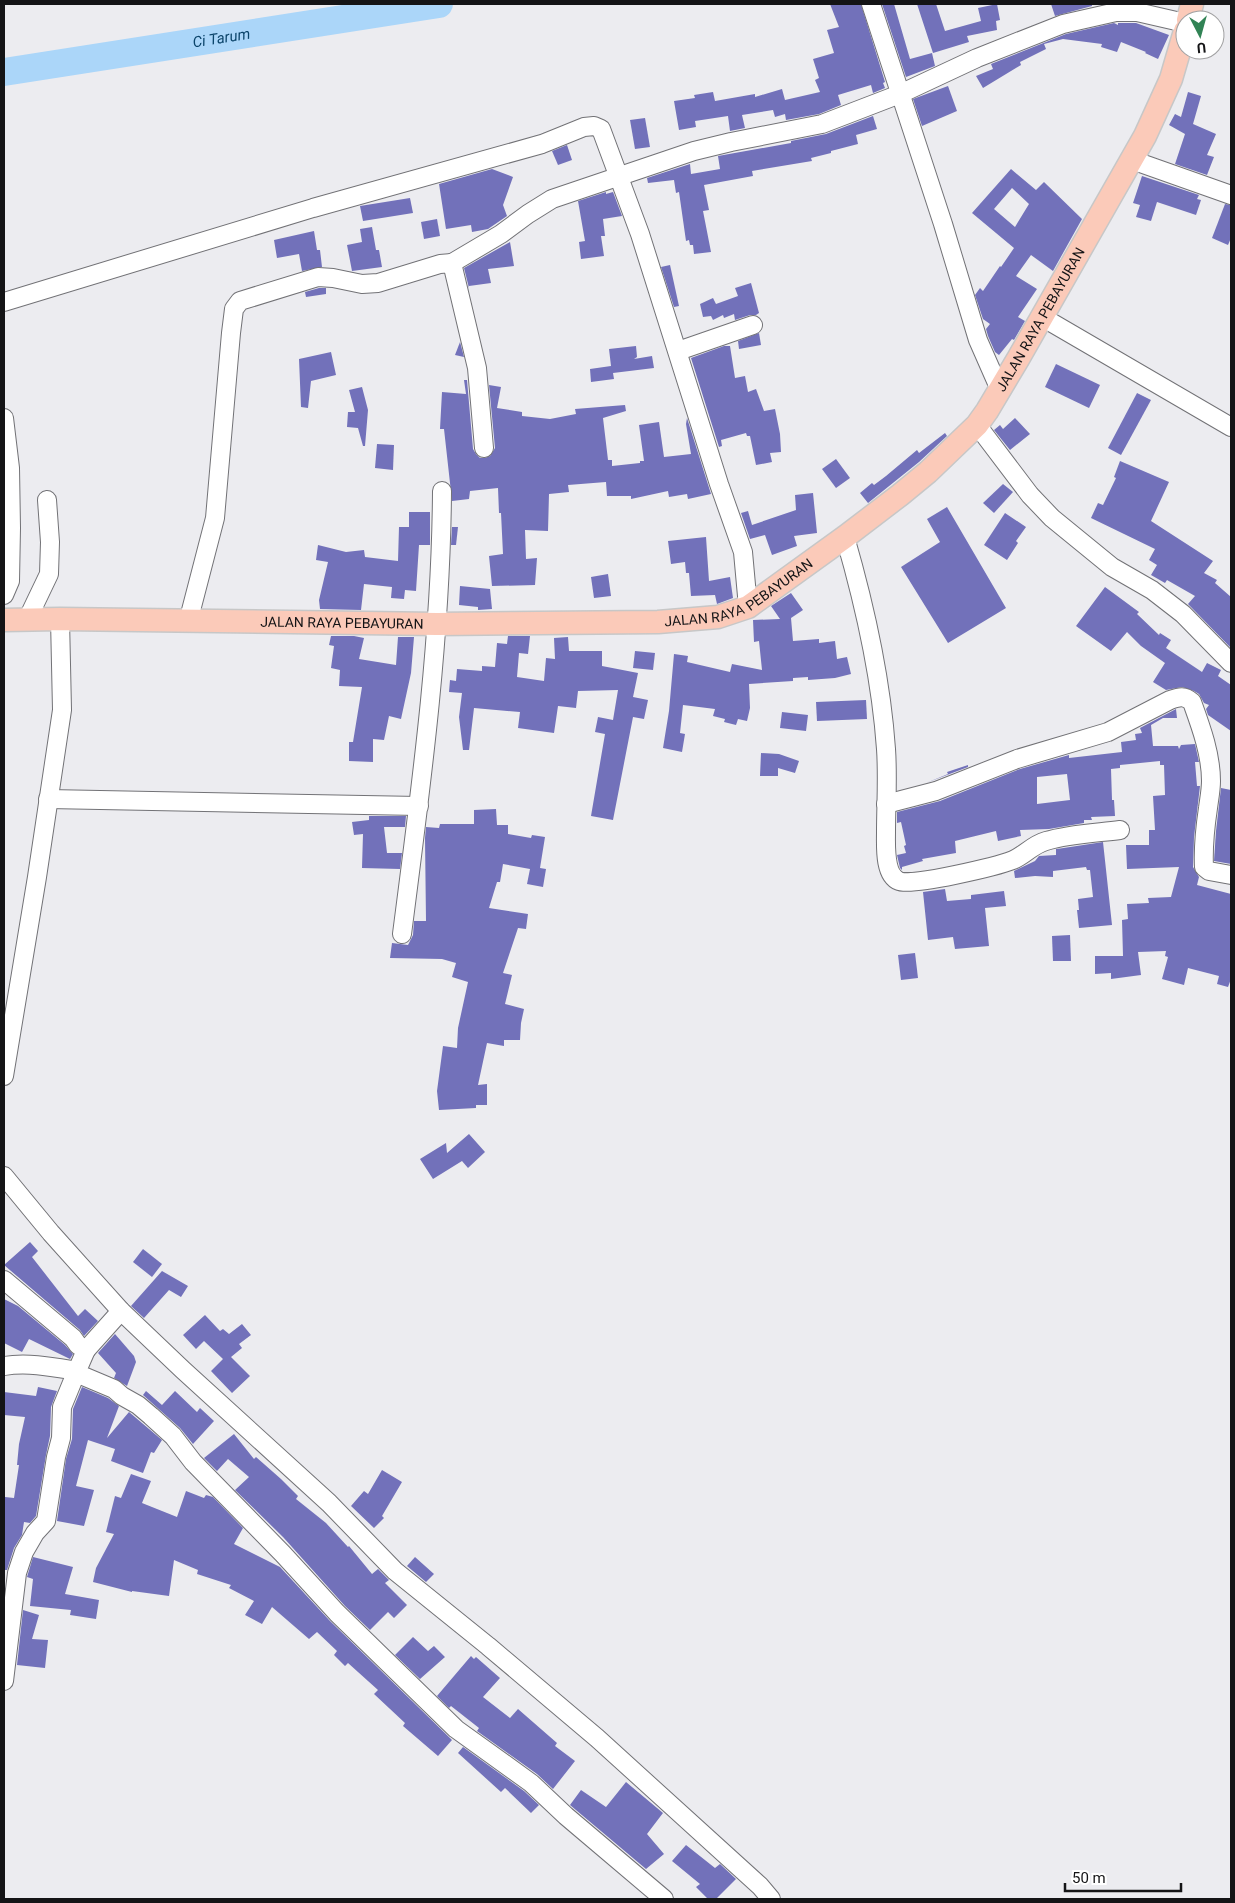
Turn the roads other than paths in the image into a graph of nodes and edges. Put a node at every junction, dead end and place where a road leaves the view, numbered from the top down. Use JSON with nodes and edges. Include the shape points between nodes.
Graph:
{"nodes":[{"id":1,"x":871,"y":4,"type":"edge"},
{"id":2,"x":1175,"y":21,"type":"edge"},
{"id":3,"x":1177,"y":60,"type":"edge"},
{"id":4,"x":900,"y":94,"type":"junction"},
{"id":5,"x":1132,"y":160,"type":"junction"},
{"id":6,"x":619,"y":177,"type":"junction"},
{"id":7,"x":1231,"y":195,"type":"edge"},
{"id":8,"x":452,"y":263,"type":"junction"},
{"id":9,"x":4,"y":302,"type":"edge"},
{"id":10,"x":1042,"y":316,"type":"junction"},
{"id":11,"x":753,"y":325,"type":"dead end"},
{"id":12,"x":678,"y":351,"type":"junction"},
{"id":13,"x":1000,"y":390,"type":"junction"},
{"id":14,"x":4,"y":418,"type":"edge"},
{"id":15,"x":977,"y":425,"type":"junction"},
{"id":16,"x":1231,"y":427,"type":"edge"},
{"id":17,"x":484,"y":448,"type":"dead end"},
{"id":18,"x":442,"y":491,"type":"dead end"},
{"id":19,"x":47,"y":500,"type":"dead end"},
{"id":20,"x":845,"y":537,"type":"junction"},
{"id":21,"x":4,"y":595,"type":"edge"},
{"id":22,"x":748,"y":607,"type":"junction"},
{"id":23,"x":60,"y":619,"type":"junction"},
{"id":24,"x":4,"y":620,"type":"edge"},
{"id":25,"x":27,"y":620,"type":"junction"},
{"id":26,"x":188,"y":622,"type":"junction"},
{"id":27,"x":437,"y":624,"type":"junction"},
{"id":28,"x":1231,"y":663,"type":"edge"},
{"id":29,"x":48,"y":799,"type":"junction"},
{"id":30,"x":886,"y":804,"type":"junction"},
{"id":31,"x":419,"y":806,"type":"junction"},
{"id":32,"x":1120,"y":830,"type":"dead end"},
{"id":33,"x":1231,"y":876,"type":"edge"},
{"id":34,"x":402,"y":934,"type":"dead end"},
{"id":35,"x":4,"y":1076,"type":"edge"},
{"id":36,"x":4,"y":1176,"type":"edge"},
{"id":37,"x":4,"y":1280,"type":"edge"},
{"id":38,"x":121,"y":1311,"type":"junction"},
{"id":39,"x":86,"y":1350,"type":"junction"},
{"id":40,"x":4,"y":1366,"type":"edge"},
{"id":41,"x":77,"y":1372,"type":"junction"},
{"id":42,"x":4,"y":1681,"type":"edge"},
{"id":43,"x":664,"y":1899,"type":"edge"},
{"id":44,"x":771,"y":1899,"type":"edge"}],
"edges":[{"from":1,"to":4,"type":"street"},
{"from":2,"to":4,"type":"street","via":[[1137,12],[1116,12],[1063,24],[977,58]]},
{"from":3,"to":5,"type":"main road","name":"JALAN RAYA PEBAYURAN","via":[[1171,79]]},
{"from":4,"to":6,"type":"street","via":[[822,124],[694,151]]},
{"from":4,"to":13,"type":"street","via":[[978,340]]},
{"from":5,"to":7,"type":"street"},
{"from":5,"to":10,"type":"main road","name":"JALAN RAYA PEBAYURAN"},
{"from":6,"to":8,"type":"street","via":[[552,199],[502,234]]},
{"from":6,"to":9,"type":"street","via":[[601,129],[584,127],[542,144],[304,211]]},
{"from":6,"to":12,"type":"street"},
{"from":8,"to":17,"type":"street","via":[[477,368]]},
{"from":8,"to":26,"type":"street","via":[[378,283],[362,284],[318,277],[236,305],[215,518]]},
{"from":10,"to":13,"type":"main road","name":"JALAN RAYA PEBAYURAN"},
{"from":10,"to":16,"type":"street"},
{"from":11,"to":12,"type":"street"},
{"from":12,"to":22,"type":"street","via":[[742,552]]},
{"from":13,"to":15,"type":"main road","name":"JALAN RAYA PEBAYURAN"},
{"from":14,"to":21,"type":"street","via":[[10,468],[11,528],[10,581]]},
{"from":15,"to":20,"type":"main road","name":"JALAN RAYA PEBAYURAN","via":[[928,472]]},
{"from":15,"to":28,"type":"street","via":[[1030,495],[1052,518],[1112,567],[1152,590],[1183,614]]},
{"from":18,"to":27,"type":"street","via":[[442,562]]},
{"from":19,"to":25,"type":"street","via":[[49,574]]},
{"from":20,"to":22,"type":"main road","name":"JALAN RAYA PEBAYURAN"},
{"from":20,"to":30,"type":"street","via":[[862,595],[880,696],[886,750]]},
{"from":22,"to":27,"type":"main road","name":"JALAN RAYA PEBAYURAN","via":[[718,617],[658,622]]},
{"from":23,"to":25,"type":"main road","name":"JALAN RAYA PEBAYURAN"},
{"from":23,"to":26,"type":"main road","name":"JALAN RAYA PEBAYURAN"},
{"from":23,"to":29,"type":"street","via":[[62,710]]},
{"from":24,"to":25,"type":"main road","name":"JALAN RAYA PEBAYURAN"},
{"from":26,"to":27,"type":"main road","name":"JALAN RAYA PEBAYURAN"},
{"from":27,"to":31,"type":"street"},
{"from":29,"to":31,"type":"street"},
{"from":29,"to":35,"type":"street"},
{"from":30,"to":32,"type":"street","via":[[889,871],[898,881],[908,883],[1004,864],[1046,841]]},
{"from":30,"to":33,"type":"street","via":[[936,791],[1018,759],[1108,732],[1181,696],[1192,702],[1206,742],[1209,762],[1211,782],[1204,834],[1204,867]]},
{"from":31,"to":34,"type":"street"},
{"from":36,"to":38,"type":"street"},
{"from":37,"to":39,"type":"street"},
{"from":38,"to":39,"type":"street"},
{"from":38,"to":44,"type":"street","via":[[329,1503],[395,1571],[597,1738]]},
{"from":39,"to":41,"type":"street"},
{"from":40,"to":41,"type":"street","via":[[55,1367]]},
{"from":41,"to":42,"type":"street","via":[[62,1407],[62,1438],[46,1521],[24,1552],[17,1573]]},
{"from":41,"to":43,"type":"street","via":[[114,1389],[151,1416],[337,1613],[456,1729],[531,1783]]}]}
